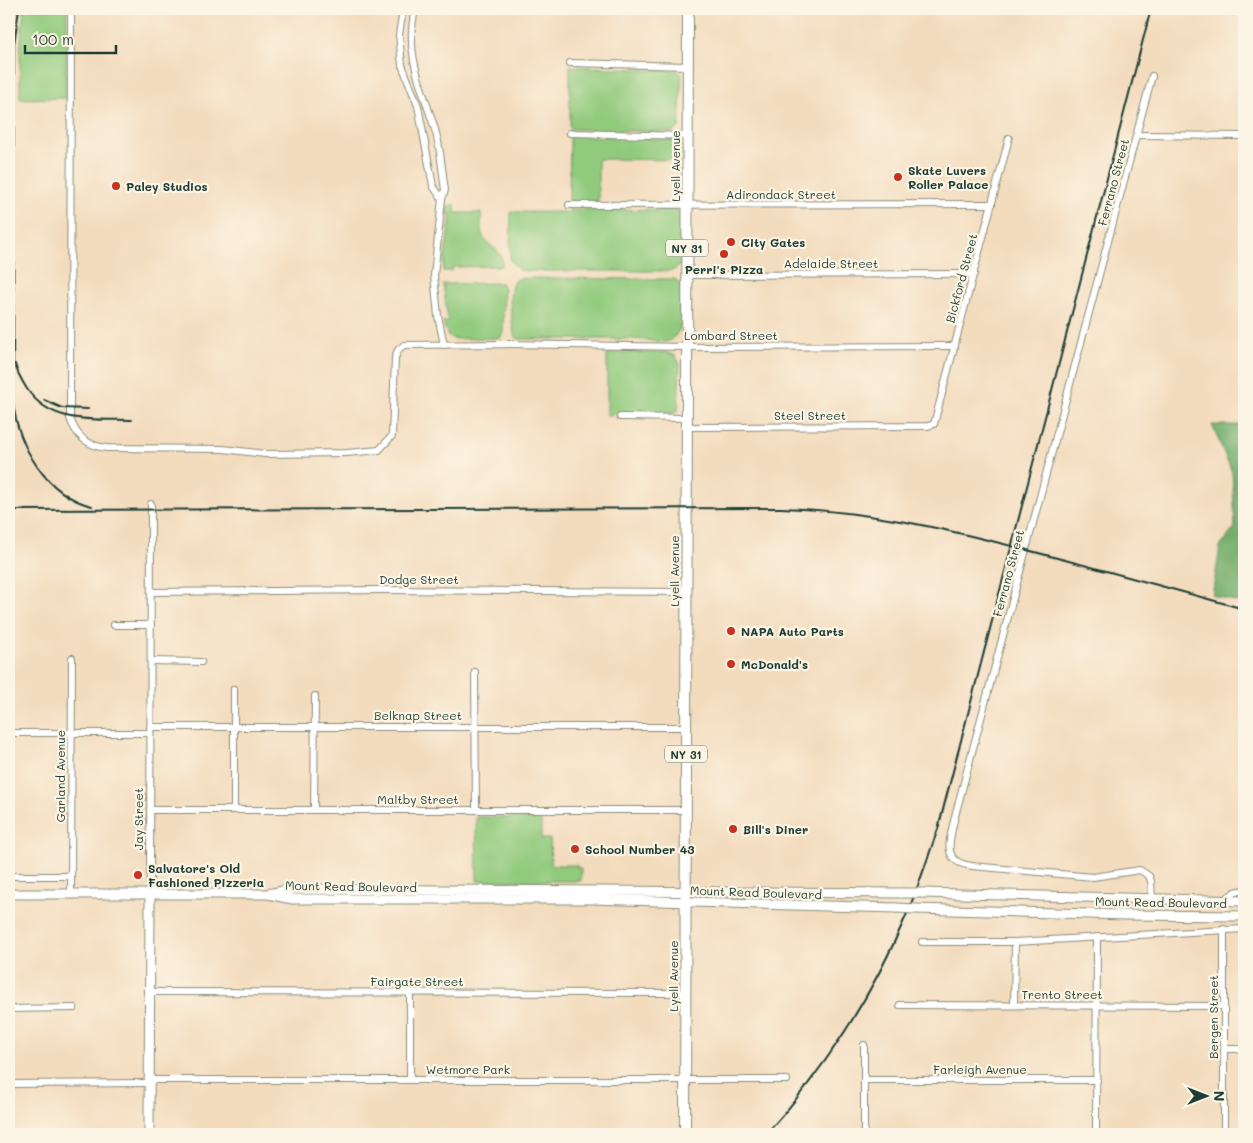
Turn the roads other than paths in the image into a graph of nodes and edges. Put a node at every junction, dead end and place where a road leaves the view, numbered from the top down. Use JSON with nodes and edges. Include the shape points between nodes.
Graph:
{"nodes":[{"id":1,"x":71,"y":9,"type":"edge"},
{"id":2,"x":403,"y":9,"type":"edge"},
{"id":3,"x":415,"y":9,"type":"edge"},
{"id":4,"x":688,"y":9,"type":"edge"},
{"id":5,"x":570,"y":63,"type":"dead end"},
{"id":6,"x":688,"y":66,"type":"junction"},
{"id":7,"x":1152,"y":76,"type":"dead end"},
{"id":8,"x":570,"y":133,"type":"dead end"},
{"id":9,"x":1137,"y":135,"type":"junction"},
{"id":10,"x":688,"y":136,"type":"junction"},
{"id":11,"x":1244,"y":136,"type":"edge"},
{"id":12,"x":1009,"y":138,"type":"dead end"},
{"id":13,"x":442,"y":199,"type":"junction"},
{"id":14,"x":992,"y":204,"type":"junction"},
{"id":15,"x":569,"y":205,"type":"dead end"},
{"id":16,"x":688,"y":205,"type":"junction"},
{"id":17,"x":974,"y":274,"type":"junction"},
{"id":18,"x":687,"y":275,"type":"junction"},
{"id":19,"x":444,"y":345,"type":"junction"},
{"id":20,"x":687,"y":346,"type":"junction"},
{"id":21,"x":955,"y":346,"type":"junction"},
{"id":22,"x":620,"y":417,"type":"dead end"},
{"id":23,"x":687,"y":422,"type":"junction"},
{"id":24,"x":934,"y":424,"type":"joint"},
{"id":25,"x":151,"y":504,"type":"dead end"},
{"id":26,"x":151,"y":592,"type":"junction"},
{"id":27,"x":686,"y":592,"type":"junction"},
{"id":28,"x":114,"y":625,"type":"dead end"},
{"id":29,"x":151,"y":625,"type":"junction"},
{"id":30,"x":72,"y":658,"type":"dead end"},
{"id":31,"x":151,"y":661,"type":"junction"},
{"id":32,"x":201,"y":662,"type":"dead end"},
{"id":33,"x":475,"y":672,"type":"dead end"},
{"id":34,"x":234,"y":689,"type":"dead end"},
{"id":35,"x":315,"y":696,"type":"dead end"},
{"id":36,"x":234,"y":727,"type":"junction"},
{"id":37,"x":315,"y":727,"type":"junction"},
{"id":38,"x":476,"y":727,"type":"junction"},
{"id":39,"x":686,"y":727,"type":"junction"},
{"id":40,"x":150,"y":730,"type":"junction"},
{"id":41,"x":71,"y":732,"type":"junction"},
{"id":42,"x":9,"y":733,"type":"edge"},
{"id":43,"x":150,"y":810,"type":"junction"},
{"id":44,"x":234,"y":810,"type":"junction"},
{"id":45,"x":314,"y":810,"type":"junction"},
{"id":46,"x":476,"y":810,"type":"junction"},
{"id":47,"x":686,"y":810,"type":"junction"},
{"id":48,"x":9,"y":876,"type":"edge"},
{"id":49,"x":71,"y":876,"type":"junction"},
{"id":50,"x":685,"y":890,"type":"junction"},
{"id":51,"x":1244,"y":890,"type":"edge"},
{"id":52,"x":9,"y":894,"type":"edge"},
{"id":53,"x":71,"y":894,"type":"junction"},
{"id":54,"x":150,"y":894,"type":"junction"},
{"id":55,"x":268,"y":894,"type":"junction"},
{"id":56,"x":1152,"y":900,"type":"junction"},
{"id":57,"x":1244,"y":901,"type":"edge"},
{"id":58,"x":685,"y":902,"type":"junction"},
{"id":59,"x":1222,"y":902,"type":"junction"},
{"id":60,"x":1125,"y":915,"type":"junction"},
{"id":61,"x":1178,"y":915,"type":"junction"},
{"id":62,"x":1244,"y":916,"type":"edge"},
{"id":63,"x":1224,"y":929,"type":"junction"},
{"id":64,"x":1244,"y":929,"type":"edge"},
{"id":65,"x":1097,"y":937,"type":"junction"},
{"id":66,"x":922,"y":942,"type":"dead end"},
{"id":67,"x":1015,"y":942,"type":"junction"},
{"id":68,"x":150,"y":992,"type":"junction"},
{"id":69,"x":410,"y":992,"type":"junction"},
{"id":70,"x":685,"y":993,"type":"junction"},
{"id":71,"x":1014,"y":1005,"type":"junction"},
{"id":72,"x":1097,"y":1005,"type":"junction"},
{"id":73,"x":900,"y":1006,"type":"dead end"},
{"id":74,"x":1224,"y":1006,"type":"junction"},
{"id":75,"x":74,"y":1008,"type":"dead end"},
{"id":76,"x":9,"y":1009,"type":"edge"},
{"id":77,"x":864,"y":1045,"type":"dead end"},
{"id":78,"x":1224,"y":1049,"type":"junction"},
{"id":79,"x":1244,"y":1049,"type":"edge"},
{"id":80,"x":410,"y":1080,"type":"junction"},
{"id":81,"x":685,"y":1080,"type":"junction"},
{"id":82,"x":787,"y":1080,"type":"dead end"},
{"id":83,"x":864,"y":1080,"type":"junction"},
{"id":84,"x":1097,"y":1080,"type":"junction"},
{"id":85,"x":149,"y":1082,"type":"junction"},
{"id":86,"x":9,"y":1084,"type":"edge"},
{"id":87,"x":1244,"y":1131,"type":"edge"},
{"id":88,"x":1224,"y":1133,"type":"edge"},
{"id":89,"x":149,"y":1134,"type":"edge"},
{"id":90,"x":685,"y":1134,"type":"edge"},
{"id":91,"x":864,"y":1134,"type":"edge"},
{"id":92,"x":1096,"y":1134,"type":"edge"}],
"edges":[{"from":1,"to":19,"type":"street","name":"Lombard Street","via":[[70,409],[76,433],[92,445],[107,448],[223,449],[265,454],[379,450],[392,436],[394,358],[398,350],[404,345]]},
{"from":2,"to":13,"type":"street","via":[[399,35],[402,65],[418,106],[433,186]]},
{"from":3,"to":13,"type":"street","via":[[411,48],[436,134],[445,190]]},
{"from":4,"to":6,"type":"main road","name":"Lyell Avenue","number":"NY 31"},
{"from":5,"to":6,"type":"street"},
{"from":6,"to":10,"type":"main road","name":"Lyell Avenue","number":"NY 31"},
{"from":7,"to":9,"type":"street","name":"Ferrano Street"},
{"from":8,"to":10,"type":"street"},
{"from":9,"to":11,"type":"street"},
{"from":9,"to":56,"type":"street","name":"Ferrano Street","via":[[955,816],[949,849],[958,862],[972,866],[1093,876],[1140,870],[1149,876]]},
{"from":10,"to":16,"type":"main road","name":"Lyell Avenue","number":"NY 31"},
{"from":12,"to":14,"type":"street","name":"Bickford Street"},
{"from":13,"to":19,"type":"street","via":[[434,275]]},
{"from":14,"to":16,"type":"street","name":"Adirondack Street"},
{"from":14,"to":17,"type":"street","name":"Bickford Street"},
{"from":15,"to":16,"type":"street","name":"Adirondack Street"},
{"from":16,"to":18,"type":"main road","name":"Lyell Avenue","number":"NY 31"},
{"from":17,"to":18,"type":"street","name":"Adelaide Street"},
{"from":17,"to":21,"type":"street","name":"Bickford Street"},
{"from":18,"to":20,"type":"main road","name":"Lyell Avenue","number":"NY 31"},
{"from":19,"to":20,"type":"street","name":"Lombard Street"},
{"from":20,"to":21,"type":"street","name":"Lombard Street"},
{"from":20,"to":23,"type":"main road","name":"Lyell Avenue","number":"NY 31"},
{"from":21,"to":24,"type":"street","name":"Bickford Street"},
{"from":22,"to":23,"type":"street","name":"Steel Street"},
{"from":23,"to":24,"type":"street","name":"Steel Street"},
{"from":23,"to":27,"type":"main road","name":"Lyell Avenue","number":"NY 31"},
{"from":25,"to":26,"type":"street","name":"Jay Street"},
{"from":26,"to":27,"type":"street","name":"Dodge Street"},
{"from":26,"to":29,"type":"street","name":"Jay Street"},
{"from":27,"to":39,"type":"main road","name":"Lyell Avenue","number":"NY 31"},
{"from":28,"to":29,"type":"street"},
{"from":29,"to":31,"type":"street","name":"Jay Street"},
{"from":30,"to":41,"type":"street","name":"Garland Avenue"},
{"from":31,"to":32,"type":"street"},
{"from":31,"to":40,"type":"street","name":"Jay Street"},
{"from":33,"to":38,"type":"street"},
{"from":34,"to":36,"type":"street"},
{"from":35,"to":37,"type":"street"},
{"from":36,"to":37,"type":"street","name":"Belknap Street"},
{"from":36,"to":40,"type":"street","name":"Belknap Street"},
{"from":36,"to":44,"type":"street"},
{"from":37,"to":38,"type":"street","name":"Belknap Street"},
{"from":37,"to":45,"type":"street"},
{"from":38,"to":39,"type":"street","name":"Belknap Street"},
{"from":38,"to":46,"type":"street"},
{"from":39,"to":47,"type":"main road","name":"Lyell Avenue","number":"NY 31"},
{"from":40,"to":41,"type":"street","name":"Belknap Street"},
{"from":40,"to":43,"type":"street","name":"Jay Street"},
{"from":41,"to":42,"type":"street","name":"Belknap Street"},
{"from":41,"to":49,"type":"street","name":"Garland Avenue"},
{"from":43,"to":44,"type":"street","name":"Maltby Street"},
{"from":43,"to":54,"type":"street","name":"Jay Street"},
{"from":44,"to":45,"type":"street","name":"Maltby Street"},
{"from":45,"to":46,"type":"street","name":"Maltby Street"},
{"from":46,"to":47,"type":"street","name":"Maltby Street"},
{"from":47,"to":50,"type":"main road","name":"Lyell Avenue","number":"NY 31"},
{"from":48,"to":49,"type":"street"},
{"from":49,"to":53,"type":"street","name":"Garland Avenue"},
{"from":50,"to":55,"type":"main road","name":"Mount Read Boulevard","via":[[293,889]]},
{"from":50,"to":56,"type":"main road","name":"Mount Read Boulevard","bridge":true},
{"from":50,"to":58,"type":"main road","name":"Lyell Avenue","number":"NY 31"},
{"from":51,"to":59,"type":"street","name":"Mount Read Boulevard"},
{"from":52,"to":53,"type":"main road","name":"Mount Read Boulevard"},
{"from":53,"to":54,"type":"main road","name":"Mount Read Boulevard"},
{"from":54,"to":55,"type":"main road","name":"Mount Read Boulevard"},
{"from":54,"to":68,"type":"main road","name":"Jay Street"},
{"from":55,"to":58,"type":"main road","name":"Mount Read Boulevard","via":[[292,899]]},
{"from":56,"to":59,"type":"main road","name":"Mount Read Boulevard"},
{"from":56,"to":60,"type":"main road"},
{"from":56,"to":61,"type":"main road"},
{"from":57,"to":59,"type":"main road","name":"Mount Read Boulevard"},
{"from":58,"to":60,"type":"main road","name":"Mount Read Boulevard","bridge":true},
{"from":58,"to":70,"type":"main road","name":"Lyell Avenue","number":"NY 31"},
{"from":60,"to":61,"type":"main road","name":"Mount Read Boulevard"},
{"from":61,"to":62,"type":"main road","name":"Mount Read Boulevard"},
{"from":63,"to":64,"type":"street"},
{"from":63,"to":65,"type":"street"},
{"from":63,"to":74,"type":"street","name":"Bergen Street"},
{"from":65,"to":67,"type":"street"},
{"from":65,"to":72,"type":"street"},
{"from":66,"to":67,"type":"street"},
{"from":67,"to":71,"type":"street"},
{"from":68,"to":69,"type":"street","name":"Fairgate Street"},
{"from":68,"to":85,"type":"main road","name":"Jay Street"},
{"from":69,"to":70,"type":"street","name":"Fairgate Street"},
{"from":69,"to":80,"type":"street"},
{"from":70,"to":81,"type":"main road","name":"Lyell Avenue","number":"NY 31"},
{"from":71,"to":72,"type":"street","name":"Trento Street"},
{"from":71,"to":73,"type":"street","name":"Trento Street"},
{"from":72,"to":74,"type":"street","name":"Trento Street"},
{"from":72,"to":84,"type":"street"},
{"from":74,"to":78,"type":"street","name":"Bergen Street"},
{"from":75,"to":76,"type":"street"},
{"from":77,"to":83,"type":"street"},
{"from":78,"to":79,"type":"street"},
{"from":78,"to":88,"type":"street","name":"Bergen Street"},
{"from":80,"to":81,"type":"street","name":"Wetmore Park"},
{"from":80,"to":85,"type":"street","name":"Wetmore Park"},
{"from":81,"to":82,"type":"street","name":"Wetmore Park"},
{"from":81,"to":90,"type":"main road","name":"Lyell Avenue","number":"NY 31"},
{"from":83,"to":84,"type":"street","name":"Farleigh Avenue"},
{"from":83,"to":91,"type":"street"},
{"from":84,"to":92,"type":"street"},
{"from":85,"to":86,"type":"street","name":"Wetmore Park"},
{"from":85,"to":89,"type":"main road","name":"Jay Street"},
{"from":87,"to":88,"type":"street"}]}
